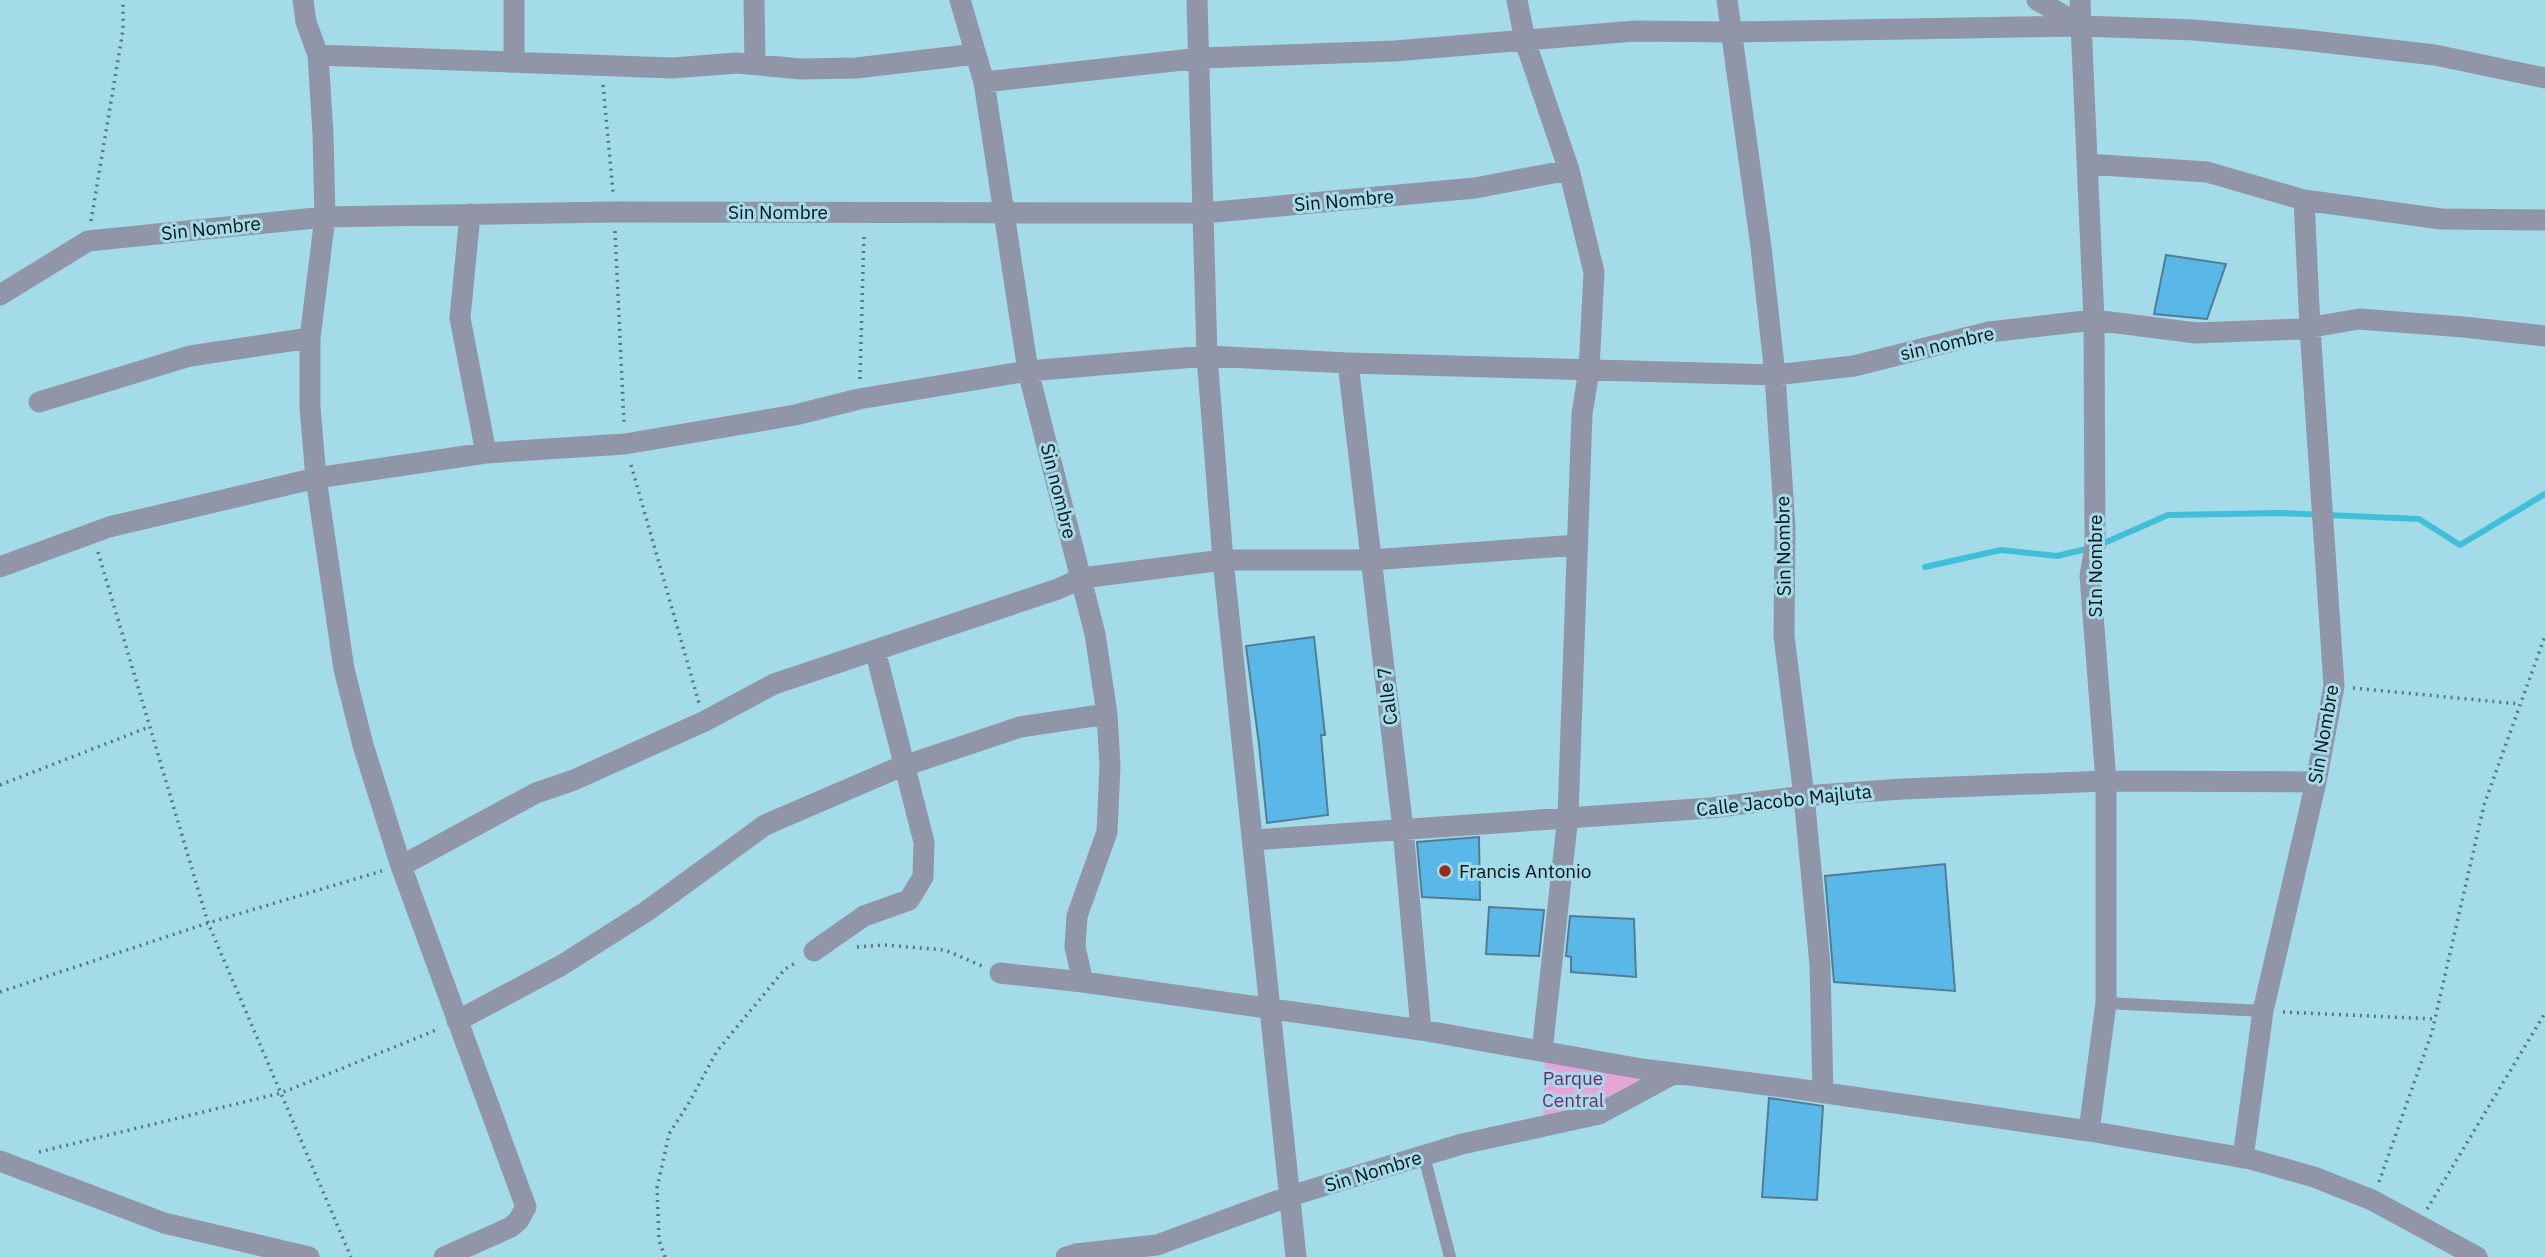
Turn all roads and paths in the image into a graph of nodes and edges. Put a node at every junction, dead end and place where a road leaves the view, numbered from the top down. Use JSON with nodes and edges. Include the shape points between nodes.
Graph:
{"nodes":[{"id":1,"x":123,"y":0,"type":"edge"},
{"id":2,"x":303,"y":0,"type":"edge"},
{"id":3,"x":514,"y":0,"type":"edge"},
{"id":4,"x":754,"y":0,"type":"edge"},
{"id":5,"x":960,"y":0,"type":"edge"},
{"id":6,"x":1197,"y":0,"type":"edge"},
{"id":7,"x":1517,"y":0,"type":"edge"},
{"id":8,"x":1727,"y":0,"type":"edge"},
{"id":9,"x":2037,"y":0,"type":"edge"},
{"id":10,"x":2080,"y":0,"type":"edge"},
{"id":11,"x":2082,"y":26,"type":"junction"},
{"id":12,"x":1732,"y":32,"type":"junction"},
{"id":13,"x":1525,"y":41,"type":"junction"},
{"id":14,"x":976,"y":54,"type":"junction"},
{"id":15,"x":318,"y":55,"type":"junction"},
{"id":16,"x":1200,"y":58,"type":"junction"},
{"id":17,"x":514,"y":62,"type":"junction"},
{"id":18,"x":755,"y":64,"type":"junction"},
{"id":19,"x":602,"y":65,"type":"junction"},
{"id":20,"x":2545,"y":78,"type":"edge"},
{"id":21,"x":984,"y":82,"type":"junction"},
{"id":22,"x":2088,"y":164,"type":"junction"},
{"id":23,"x":1569,"y":170,"type":"junction"},
{"id":24,"x":2304,"y":200,"type":"junction"},
{"id":25,"x":614,"y":212,"type":"junction"},
{"id":26,"x":1003,"y":212,"type":"junction"},
{"id":27,"x":864,"y":213,"type":"junction"},
{"id":28,"x":1204,"y":213,"type":"junction"},
{"id":29,"x":470,"y":214,"type":"junction"},
{"id":30,"x":325,"y":217,"type":"junction"},
{"id":31,"x":2545,"y":220,"type":"edge"},
{"id":32,"x":88,"y":241,"type":"junction"},
{"id":33,"x":0,"y":295,"type":"edge"},
{"id":34,"x":2094,"y":320,"type":"junction"},
{"id":35,"x":2310,"y":328,"type":"junction"},
{"id":36,"x":2545,"y":335,"type":"edge"},
{"id":37,"x":310,"y":338,"type":"junction"},
{"id":38,"x":1208,"y":356,"type":"junction"},
{"id":39,"x":1348,"y":363,"type":"junction"},
{"id":40,"x":1028,"y":370,"type":"junction"},
{"id":41,"x":1589,"y":370,"type":"junction"},
{"id":42,"x":1774,"y":375,"type":"junction"},
{"id":43,"x":859,"y":399,"type":"junction"},
{"id":44,"x":39,"y":402,"type":"dead end"},
{"id":45,"x":625,"y":444,"type":"junction"},
{"id":46,"x":486,"y":453,"type":"junction"},
{"id":47,"x":316,"y":478,"type":"junction"},
{"id":48,"x":92,"y":533,"type":"junction"},
{"id":49,"x":1577,"y":545,"type":"junction"},
{"id":50,"x":1223,"y":560,"type":"junction"},
{"id":51,"x":1371,"y":560,"type":"junction"},
{"id":52,"x":0,"y":567,"type":"edge"},
{"id":53,"x":1082,"y":578,"type":"junction"},
{"id":54,"x":2545,"y":635,"type":"edge"},
{"id":55,"x":875,"y":650,"type":"junction"},
{"id":56,"x":2334,"y":686,"type":"junction"},
{"id":57,"x":2521,"y":704,"type":"junction"},
{"id":58,"x":1107,"y":715,"type":"junction"},
{"id":59,"x":705,"y":721,"type":"junction"},
{"id":60,"x":149,"y":727,"type":"junction"},
{"id":61,"x":905,"y":766,"type":"junction"},
{"id":62,"x":2106,"y":781,"type":"junction"},
{"id":63,"x":2315,"y":782,"type":"junction"},
{"id":64,"x":0,"y":785,"type":"edge"},
{"id":65,"x":1804,"y":796,"type":"junction"},
{"id":66,"x":1567,"y":816,"type":"junction"},
{"id":67,"x":1403,"y":829,"type":"junction"},
{"id":68,"x":1253,"y":839,"type":"junction"},
{"id":69,"x":401,"y":866,"type":"junction"},
{"id":70,"x":208,"y":923,"type":"junction"},
{"id":71,"x":849,"y":948,"type":"dead end"},
{"id":72,"x":814,"y":951,"type":"joint"},
{"id":73,"x":1000,"y":973,"type":"joint"},
{"id":74,"x":1083,"y":982,"type":"junction"},
{"id":75,"x":0,"y":992,"type":"edge"},
{"id":76,"x":2106,"y":1003,"type":"junction"},
{"id":77,"x":1270,"y":1010,"type":"junction"},
{"id":78,"x":2263,"y":1011,"type":"junction"},
{"id":79,"x":2545,"y":1013,"type":"edge"},
{"id":80,"x":2435,"y":1019,"type":"junction"},
{"id":81,"x":457,"y":1021,"type":"junction"},
{"id":82,"x":1421,"y":1030,"type":"junction"},
{"id":83,"x":1542,"y":1051,"type":"junction"},
{"id":84,"x":1675,"y":1073,"type":"junction"},
{"id":85,"x":281,"y":1093,"type":"junction"},
{"id":86,"x":1823,"y":1093,"type":"junction"},
{"id":87,"x":2089,"y":1131,"type":"junction"},
{"id":88,"x":1424,"y":1156,"type":"junction"},
{"id":89,"x":2243,"y":1158,"type":"junction"},
{"id":90,"x":2,"y":1161,"type":"edge"},
{"id":91,"x":1290,"y":1196,"type":"junction"},
{"id":92,"x":2372,"y":1200,"type":"junction"},
{"id":93,"x":2417,"y":1225,"type":"junction"},
{"id":94,"x":1159,"y":1251,"type":"edge"},
{"id":95,"x":309,"y":1257,"type":"edge"},
{"id":96,"x":351,"y":1257,"type":"edge"},
{"id":97,"x":444,"y":1257,"type":"edge"},
{"id":98,"x":665,"y":1257,"type":"edge"},
{"id":99,"x":1066,"y":1257,"type":"edge"},
{"id":100,"x":1296,"y":1257,"type":"edge"},
{"id":101,"x":1450,"y":1257,"type":"edge"},
{"id":102,"x":2475,"y":1257,"type":"edge"}],
"edges":[{"from":1,"to":32,"type":"path","via":[[123,30]]},
{"from":2,"to":15,"type":"street"},
{"from":3,"to":17,"type":"street"},
{"from":4,"to":18,"type":"street"},
{"from":5,"to":14,"type":"street","name":"Sin nombre"},
{"from":6,"to":16,"type":"street"},
{"from":7,"to":13,"type":"street"},
{"from":8,"to":12,"type":"street","name":"Sin Nombre"},
{"from":9,"to":11,"type":"street"},
{"from":10,"to":11,"type":"street","name":"SIn Nombre"},
{"from":11,"to":12,"type":"street"},
{"from":11,"to":20,"type":"street","via":[[2304,40],[2435,55]]},
{"from":11,"to":22,"type":"street","name":"SIn Nombre"},
{"from":12,"to":13,"type":"street","via":[[1635,31]]},
{"from":12,"to":42,"type":"street","name":"Sin Nombre"},
{"from":13,"to":16,"type":"street"},
{"from":13,"to":23,"type":"street"},
{"from":14,"to":18,"type":"street","via":[[856,68]]},
{"from":14,"to":21,"type":"street","name":"Sin nombre"},
{"from":15,"to":17,"type":"street"},
{"from":15,"to":30,"type":"street"},
{"from":16,"to":21,"type":"street"},
{"from":16,"to":28,"type":"street"},
{"from":17,"to":19,"type":"street"},
{"from":18,"to":19,"type":"street"},
{"from":19,"to":25,"type":"path"},
{"from":21,"to":26,"type":"street","name":"Sin nombre"},
{"from":22,"to":24,"type":"street","via":[[2207,172]]},
{"from":22,"to":34,"type":"street","name":"SIn Nombre"},
{"from":23,"to":28,"type":"street","name":"Sin Nombre","via":[[1475,188]]},
{"from":23,"to":41,"type":"street","via":[[1594,272]]},
{"from":24,"to":31,"type":"street","via":[[2441,219]]},
{"from":24,"to":35,"type":"street","name":"Sin Nombre"},
{"from":25,"to":27,"type":"street","name":"Sin Nombre"},
{"from":25,"to":29,"type":"street","name":"Sin Nombre"},
{"from":25,"to":45,"type":"path"},
{"from":26,"to":27,"type":"street","name":"Sin Nombre"},
{"from":26,"to":28,"type":"street","name":"Sin Nombre"},
{"from":26,"to":40,"type":"street","name":"Sin nombre"},
{"from":27,"to":43,"type":"path"},
{"from":28,"to":38,"type":"street"},
{"from":29,"to":30,"type":"street","name":"Sin Nombre"},
{"from":29,"to":46,"type":"street","via":[[460,318]]},
{"from":30,"to":32,"type":"street","name":"Sin Nombre"},
{"from":30,"to":37,"type":"street"},
{"from":32,"to":33,"type":"street","name":"Sin Nombre"},
{"from":34,"to":35,"type":"street","name":"sin nombre","via":[[2196,333]]},
{"from":34,"to":42,"type":"street","name":"sin nombre","via":[[1989,332],[1854,366]]},
{"from":34,"to":62,"type":"street","name":"SIn Nombre","via":[[2095,547],[2090,576]]},
{"from":35,"to":36,"type":"street","name":"sin nombre","via":[[2359,319]]},
{"from":35,"to":56,"type":"street","name":"Sin Nombre"},
{"from":37,"to":44,"type":"street","via":[[190,356]]},
{"from":37,"to":47,"type":"street"},
{"from":38,"to":39,"type":"street","name":"sin nombre"},
{"from":38,"to":40,"type":"street","name":"sin nombre"},
{"from":38,"to":50,"type":"street"},
{"from":39,"to":41,"type":"street","name":"sin nombre"},
{"from":39,"to":51,"type":"street","name":"Calle 7"},
{"from":40,"to":43,"type":"street","name":"sin nombre"},
{"from":40,"to":53,"type":"street","name":"Sin nombre"},
{"from":41,"to":42,"type":"street","name":"sin nombre"},
{"from":41,"to":49,"type":"street","via":[[1582,414]]},
{"from":42,"to":65,"type":"street","name":"Sin Nombre","via":[[1785,527],[1784,636]]},
{"from":43,"to":45,"type":"street","name":"sin nombre","via":[[795,415]]},
{"from":45,"to":46,"type":"street","name":"sin nombre"},
{"from":45,"to":59,"type":"path"},
{"from":46,"to":47,"type":"street","name":"sin nombre"},
{"from":47,"to":48,"type":"street","name":"sin nombre"},
{"from":47,"to":69,"type":"street","via":[[344,669]]},
{"from":48,"to":52,"type":"street","name":"sin nombre"},
{"from":48,"to":60,"type":"path"},
{"from":49,"to":51,"type":"street"},
{"from":49,"to":66,"type":"street"},
{"from":50,"to":51,"type":"street"},
{"from":50,"to":53,"type":"street"},
{"from":50,"to":68,"type":"street"},
{"from":51,"to":67,"type":"street","name":"Calle 7"},
{"from":53,"to":55,"type":"street"},
{"from":53,"to":58,"type":"street","name":"Sin nombre","via":[[1096,634]]},
{"from":54,"to":57,"type":"path"},
{"from":55,"to":59,"type":"street","via":[[774,684]]},
{"from":55,"to":61,"type":"street"},
{"from":56,"to":57,"type":"path"},
{"from":56,"to":63,"type":"street","name":"Sin Nombre"},
{"from":57,"to":80,"type":"path","via":[[2484,805]]},
{"from":58,"to":61,"type":"street","via":[[1020,727]]},
{"from":58,"to":74,"type":"street","name":"Sin nombre","via":[[1107,832],[1077,916],[1075,947]]},
{"from":59,"to":69,"type":"street","via":[[536,793]]},
{"from":60,"to":64,"type":"path"},
{"from":60,"to":70,"type":"path"},
{"from":61,"to":72,"type":"street","via":[[924,842],[923,877],[909,900],[864,916]]},
{"from":61,"to":81,"type":"street","via":[[765,825],[647,911],[562,965]]},
{"from":62,"to":63,"type":"street","name":"Calle Jacobo Majluta"},
{"from":62,"to":65,"type":"street","name":"Calle Jacobo Majluta"},
{"from":62,"to":76,"type":"street","name":"SIn Nombre"},
{"from":63,"to":78,"type":"street","name":"Sin Nombre"},
{"from":65,"to":66,"type":"street","name":"Calle Jacobo Majluta","via":[[1711,808]]},
{"from":65,"to":86,"type":"street","name":"Sin Nombre","via":[[1820,965]]},
{"from":66,"to":67,"type":"street","name":"Calle Jacobo Majluta"},
{"from":66,"to":83,"type":"street"},
{"from":67,"to":68,"type":"street","name":"Calle Jacobo Majluta"},
{"from":67,"to":82,"type":"street","name":"Calle 7"},
{"from":68,"to":77,"type":"street"},
{"from":69,"to":70,"type":"path"},
{"from":69,"to":81,"type":"street"},
{"from":70,"to":75,"type":"path"},
{"from":70,"to":85,"type":"path"},
{"from":71,"to":73,"type":"path","via":[[885,944],[945,950]]},
{"from":72,"to":98,"type":"path","via":[[785,969],[716,1051],[669,1133],[657,1188],[659,1240]]},
{"from":73,"to":74,"type":"street"},
{"from":74,"to":77,"type":"street"},
{"from":76,"to":78,"type":"lane"},
{"from":76,"to":87,"type":"street","name":"SIn Nombre"},
{"from":77,"to":82,"type":"street"},
{"from":77,"to":91,"type":"street"},
{"from":78,"to":80,"type":"path"},
{"from":78,"to":89,"type":"street","name":"Sin Nombre"},
{"from":79,"to":93,"type":"path"},
{"from":80,"to":92,"type":"path"},
{"from":81,"to":85,"type":"path"},
{"from":81,"to":97,"type":"street","via":[[526,1207],[511,1227]]},
{"from":82,"to":83,"type":"street"},
{"from":83,"to":84,"type":"street"},
{"from":84,"to":86,"type":"street"},
{"from":84,"to":88,"type":"street","name":"Sin Nombre","via":[[1600,1114]]},
{"from":85,"to":90,"type":"path"},
{"from":85,"to":96,"type":"path"},
{"from":86,"to":87,"type":"street"},
{"from":87,"to":89,"type":"street"},
{"from":88,"to":91,"type":"street","name":"Sin Nombre"},
{"from":88,"to":101,"type":"lane"},
{"from":89,"to":92,"type":"street","via":[[2314,1177]]},
{"from":90,"to":95,"type":"street","via":[[164,1223]]},
{"from":91,"to":94,"type":"street","name":"Sin Nombre"},
{"from":91,"to":100,"type":"street"},
{"from":92,"to":93,"type":"street"},
{"from":93,"to":102,"type":"street"},
{"from":94,"to":99,"type":"street","name":"Sin Nombre"}]}
